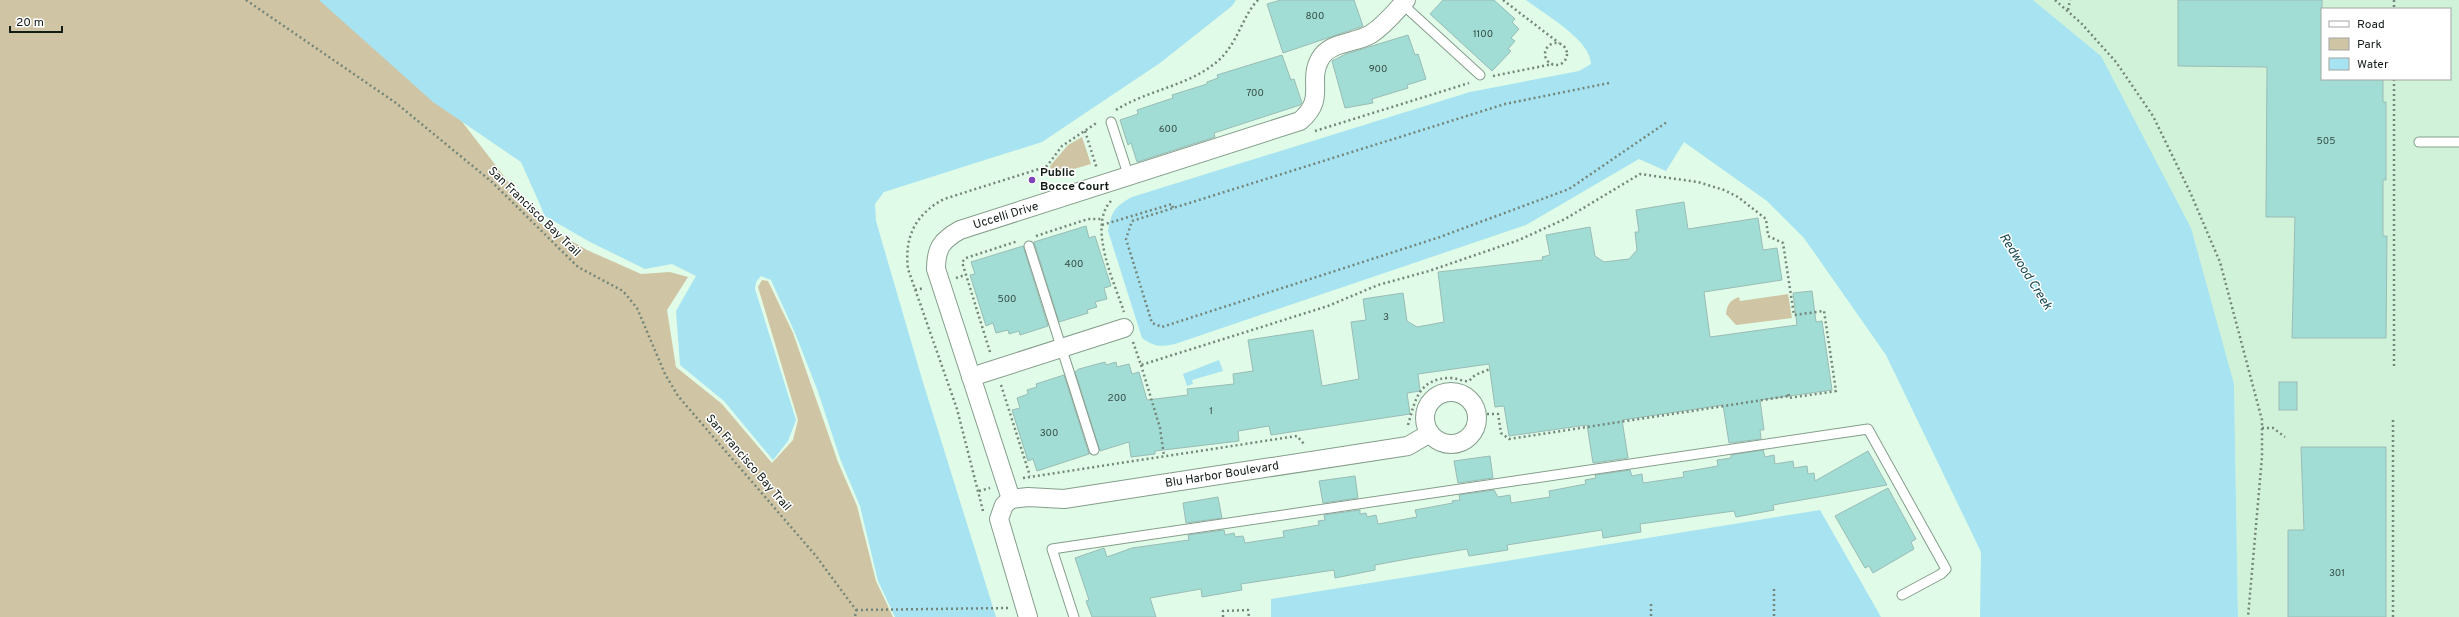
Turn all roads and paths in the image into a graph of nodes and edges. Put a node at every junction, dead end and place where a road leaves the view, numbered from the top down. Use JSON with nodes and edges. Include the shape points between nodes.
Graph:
{"nodes":[{"id":1,"x":246,"y":0,"type":"edge"},
{"id":2,"x":1503,"y":0,"type":"edge"},
{"id":3,"x":2055,"y":0,"type":"edge"},
{"id":4,"x":2070,"y":0,"type":"edge"},
{"id":5,"x":1402,"y":1,"type":"edge"},
{"id":6,"x":2068,"y":11,"type":"junction"},
{"id":7,"x":1559,"y":43,"type":"junction"},
{"id":8,"x":1553,"y":64,"type":"junction"},
{"id":9,"x":1482,"y":78,"type":"junction"},
{"id":10,"x":2394,"y":80,"type":"edge"},
{"id":11,"x":1610,"y":83,"type":"dead end"},
{"id":12,"x":1111,"y":122,"type":"dead end"},
{"id":13,"x":1667,"y":122,"type":"dead end"},
{"id":14,"x":1085,"y":131,"type":"dead end"},
{"id":15,"x":1312,"y":132,"type":"dead end"},
{"id":16,"x":2419,"y":142,"type":"dead end"},
{"id":17,"x":2459,"y":142,"type":"edge"},
{"id":18,"x":1099,"y":176,"type":"dead end"},
{"id":19,"x":1129,"y":177,"type":"junction"},
{"id":20,"x":1115,"y":196,"type":"dead end"},
{"id":21,"x":1173,"y":208,"type":"junction"},
{"id":22,"x":1103,"y":219,"type":"junction"},
{"id":23,"x":1102,"y":225,"type":"junction"},
{"id":24,"x":1033,"y":237,"type":"dead end"},
{"id":25,"x":1019,"y":241,"type":"dead end"},
{"id":26,"x":1029,"y":246,"type":"dead end"},
{"id":27,"x":928,"y":286,"type":"dead end"},
{"id":28,"x":915,"y":290,"type":"dead end"},
{"id":29,"x":1128,"y":329,"type":"junction"},
{"id":30,"x":1061,"y":348,"type":"junction"},
{"id":31,"x":992,"y":359,"type":"dead end"},
{"id":32,"x":1141,"y":365,"type":"junction"},
{"id":33,"x":2394,"y":366,"type":"dead end"},
{"id":34,"x":1490,"y":369,"type":"dead end"},
{"id":35,"x":971,"y":377,"type":"junction"},
{"id":36,"x":999,"y":379,"type":"dead end"},
{"id":37,"x":1788,"y":391,"type":"dead end"},
{"id":38,"x":1789,"y":396,"type":"junction"},
{"id":39,"x":1477,"y":414,"type":"junction"},
{"id":40,"x":2393,"y":419,"type":"dead end"},
{"id":41,"x":1407,"y":428,"type":"dead end"},
{"id":42,"x":2262,"y":428,"type":"junction"},
{"id":43,"x":1430,"y":433,"type":"junction"},
{"id":44,"x":2285,"y":437,"type":"dead end"},
{"id":45,"x":1309,"y":443,"type":"dead end"},
{"id":46,"x":1094,"y":450,"type":"dead end"},
{"id":47,"x":1164,"y":456,"type":"junction"},
{"id":48,"x":1030,"y":476,"type":"junction"},
{"id":49,"x":1022,"y":478,"type":"dead end"},
{"id":50,"x":992,"y":487,"type":"dead end"},
{"id":51,"x":979,"y":491,"type":"dead end"},
{"id":52,"x":1011,"y":499,"type":"junction"},
{"id":53,"x":1774,"y":589,"type":"dead end"},
{"id":54,"x":1902,"y":595,"type":"dead end"},
{"id":55,"x":1651,"y":604,"type":"dead end"},
{"id":56,"x":1012,"y":608,"type":"dead end"},
{"id":57,"x":856,"y":610,"type":"junction"},
{"id":58,"x":855,"y":617,"type":"edge"},
{"id":59,"x":1028,"y":617,"type":"edge"},
{"id":60,"x":1074,"y":617,"type":"edge"},
{"id":61,"x":1223,"y":617,"type":"edge"},
{"id":62,"x":1248,"y":617,"type":"edge"},
{"id":63,"x":1651,"y":617,"type":"edge"},
{"id":64,"x":1774,"y":617,"type":"edge"},
{"id":65,"x":2248,"y":617,"type":"edge"},
{"id":66,"x":2393,"y":617,"type":"edge"}],
"edges":[{"from":1,"to":57,"type":"path","name":"San Francisco Bay Trail","via":[[396,103],[492,182],[578,267],[623,291],[637,308],[665,374],[678,396],[816,556]]},
{"from":2,"to":7,"type":"path"},
{"from":3,"to":6,"type":"path"},
{"from":4,"to":6,"type":"path"},
{"from":5,"to":9,"type":"lane"},
{"from":5,"to":19,"type":"street","name":"Uccelli Drive","via":[[1386,23],[1370,35],[1328,49],[1319,59],[1314,104],[1300,121]]},
{"from":6,"to":42,"type":"path","via":[[2116,62],[2153,116],[2190,192],[2220,262]]},
{"from":7,"to":8,"type":"path","via":[[1565,48],[1566,58],[1560,64]]},
{"from":7,"to":8,"type":"path","via":[[1549,45],[1545,51],[1546,58]]},
{"from":8,"to":9,"type":"path"},
{"from":9,"to":15,"type":"path"},
{"from":10,"to":33,"type":"path"},
{"from":11,"to":21,"type":"path","via":[[1505,104]]},
{"from":12,"to":19,"type":"lane"},
{"from":13,"to":21,"type":"path","via":[[1569,189],[1440,237],[1162,327],[1152,323],[1126,239],[1132,221]]},
{"from":14,"to":18,"type":"path"},
{"from":16,"to":17,"type":"lane"},
{"from":19,"to":35,"type":"street","name":"Uccelli Drive","via":[[960,230],[947,237],[940,245],[936,269]]},
{"from":20,"to":22,"type":"path","via":[[1108,204]]},
{"from":21,"to":23,"type":"path","via":[[1172,204]]},
{"from":22,"to":23,"type":"path"},
{"from":22,"to":24,"type":"path","via":[[1088,219]]},
{"from":23,"to":29,"type":"path","via":[[1103,247]]},
{"from":25,"to":31,"type":"path","via":[[966,258],[962,262]]},
{"from":26,"to":30,"type":"lane"},
{"from":27,"to":28,"type":"path"},
{"from":29,"to":30,"type":"street"},
{"from":29,"to":32,"type":"path"},
{"from":30,"to":35,"type":"street"},
{"from":30,"to":46,"type":"lane"},
{"from":32,"to":38,"type":"path","via":[[1328,306],[1378,285],[1429,271],[1519,240],[1565,219],[1640,174],[1698,182],[1724,190],[1738,197],[1766,219],[1768,236],[1783,243],[1794,315],[1824,311],[1836,392]]},
{"from":32,"to":47,"type":"path","via":[[1160,428]]},
{"from":34,"to":41,"type":"path","via":[[1475,375],[1469,381],[1443,379],[1429,384],[1413,401]]},
{"from":35,"to":52,"type":"street","name":"Uccelli Drive"},
{"from":36,"to":48,"type":"path"},
{"from":37,"to":38,"type":"path"},
{"from":38,"to":39,"type":"path","via":[[1509,439],[1502,432],[1498,414]]},
{"from":39,"to":43,"type":"street","via":[[1474,430],[1462,441],[1445,443]]},
{"from":39,"to":43,"type":"street","via":[[1475,406],[1463,395],[1447,392],[1439,395],[1432,400],[1425,417]]},
{"from":40,"to":66,"type":"path"},
{"from":42,"to":44,"type":"path","via":[[2273,428]]},
{"from":42,"to":65,"type":"path","via":[[2262,457]]},
{"from":43,"to":52,"type":"street","name":"Blu Harbor Boulevard","via":[[1408,446],[1064,499]]},
{"from":45,"to":47,"type":"path","via":[[1302,444],[1297,436]]},
{"from":47,"to":48,"type":"path"},
{"from":48,"to":49,"type":"path"},
{"from":50,"to":51,"type":"path"},
{"from":52,"to":59,"type":"street","via":[[1004,505],[999,519]]},
{"from":53,"to":64,"type":"path"},
{"from":54,"to":60,"type":"lane","via":[[1946,569],[1868,429],[1052,549]]},
{"from":55,"to":63,"type":"path"},
{"from":56,"to":57,"type":"path"},
{"from":57,"to":58,"type":"path"},
{"from":61,"to":62,"type":"path","via":[[1223,610],[1242,610],[1248,610]]}]}
